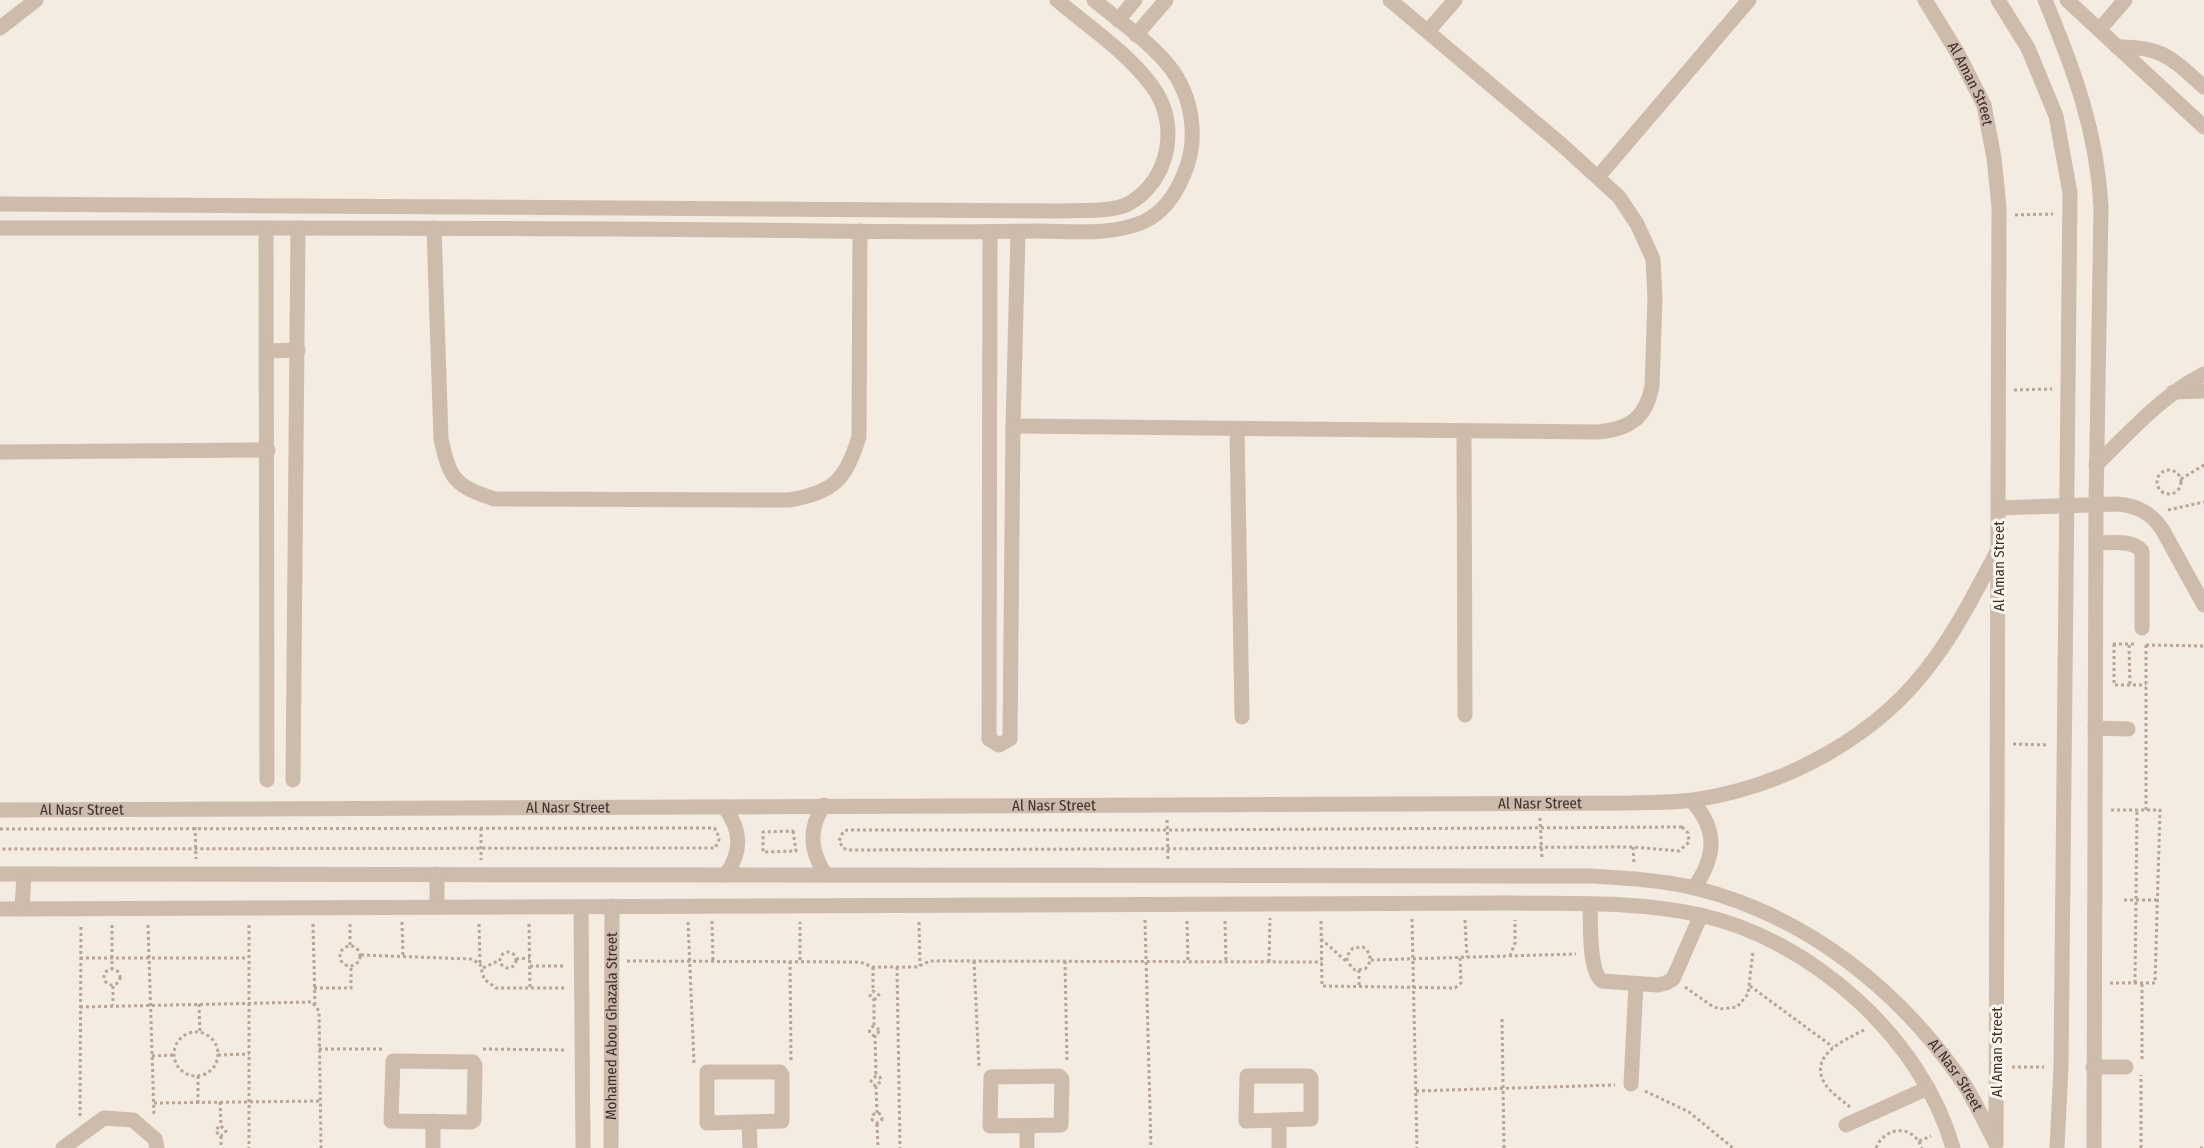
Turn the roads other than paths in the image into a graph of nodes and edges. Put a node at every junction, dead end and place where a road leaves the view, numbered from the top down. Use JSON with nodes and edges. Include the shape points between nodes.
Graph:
{"nodes":[{"id":1,"x":36,"y":0,"type":"edge"},
{"id":2,"x":1058,"y":0,"type":"edge"},
{"id":3,"x":1094,"y":0,"type":"edge"},
{"id":4,"x":1135,"y":0,"type":"edge"},
{"id":5,"x":1166,"y":0,"type":"edge"},
{"id":6,"x":1390,"y":0,"type":"edge"},
{"id":7,"x":1455,"y":0,"type":"edge"},
{"id":8,"x":1749,"y":0,"type":"edge"},
{"id":9,"x":1925,"y":0,"type":"edge"},
{"id":10,"x":1998,"y":0,"type":"edge"},
{"id":11,"x":2045,"y":0,"type":"edge"},
{"id":12,"x":2067,"y":0,"type":"edge"},
{"id":13,"x":2125,"y":0,"type":"edge"},
{"id":14,"x":1118,"y":20,"type":"junction"},
{"id":15,"x":0,"y":28,"type":"edge"},
{"id":16,"x":2099,"y":30,"type":"junction"},
{"id":17,"x":1428,"y":31,"type":"junction"},
{"id":18,"x":1136,"y":35,"type":"junction"},
{"id":19,"x":2117,"y":47,"type":"junction"},
{"id":20,"x":2204,"y":87,"type":"edge"},
{"id":21,"x":2204,"y":127,"type":"edge"},
{"id":22,"x":1598,"y":177,"type":"junction"},
{"id":23,"x":0,"y":204,"type":"edge"},
{"id":24,"x":695,"y":209,"type":"junction"},
{"id":25,"x":0,"y":228,"type":"edge"},
{"id":26,"x":267,"y":228,"type":"junction"},
{"id":27,"x":298,"y":228,"type":"junction"},
{"id":28,"x":434,"y":228,"type":"junction"},
{"id":29,"x":695,"y":229,"type":"junction"},
{"id":30,"x":860,"y":231,"type":"junction"},
{"id":31,"x":990,"y":232,"type":"junction"},
{"id":32,"x":1018,"y":232,"type":"junction"},
{"id":33,"x":990,"y":331,"type":"junction"},
{"id":34,"x":1016,"y":331,"type":"junction"},
{"id":35,"x":298,"y":350,"type":"junction"},
{"id":36,"x":268,"y":351,"type":"junction"},
{"id":37,"x":2204,"y":374,"type":"edge"},
{"id":38,"x":2204,"y":391,"type":"edge"},
{"id":39,"x":2173,"y":392,"type":"junction"},
{"id":40,"x":1013,"y":426,"type":"junction"},
{"id":41,"x":1237,"y":429,"type":"junction"},
{"id":42,"x":1464,"y":431,"type":"junction"},
{"id":43,"x":268,"y":450,"type":"junction"},
{"id":44,"x":0,"y":452,"type":"edge"},
{"id":45,"x":2096,"y":465,"type":"junction"},
{"id":46,"x":2096,"y":505,"type":"junction"},
{"id":47,"x":2068,"y":506,"type":"junction"},
{"id":48,"x":1999,"y":508,"type":"junction"},
{"id":49,"x":2096,"y":543,"type":"junction"},
{"id":50,"x":1999,"y":548,"type":"junction"},
{"id":51,"x":295,"y":597,"type":"junction"},
{"id":52,"x":267,"y":598,"type":"junction"},
{"id":53,"x":2204,"y":605,"type":"edge"},
{"id":54,"x":2142,"y":628,"type":"dead end"},
{"id":55,"x":1011,"y":643,"type":"junction"},
{"id":56,"x":989,"y":644,"type":"junction"},
{"id":57,"x":1465,"y":715,"type":"dead end"},
{"id":58,"x":1242,"y":717,"type":"dead end"},
{"id":59,"x":2095,"y":728,"type":"junction"},
{"id":60,"x":2128,"y":729,"type":"dead end"},
{"id":61,"x":267,"y":780,"type":"dead end"},
{"id":62,"x":293,"y":780,"type":"dead end"},
{"id":63,"x":1692,"y":801,"type":"junction"},
{"id":64,"x":824,"y":805,"type":"junction"},
{"id":65,"x":724,"y":807,"type":"junction"},
{"id":66,"x":0,"y":810,"type":"edge"},
{"id":67,"x":0,"y":874,"type":"edge"},
{"id":68,"x":24,"y":874,"type":"junction"},
{"id":69,"x":437,"y":874,"type":"junction"},
{"id":70,"x":825,"y":874,"type":"junction"},
{"id":71,"x":726,"y":875,"type":"junction"},
{"id":72,"x":1104,"y":876,"type":"junction"},
{"id":73,"x":1694,"y":888,"type":"junction"},
{"id":74,"x":1107,"y":904,"type":"junction"},
{"id":75,"x":1590,"y":904,"type":"junction"},
{"id":76,"x":581,"y":906,"type":"junction"},
{"id":77,"x":612,"y":906,"type":"junction"},
{"id":78,"x":437,"y":907,"type":"junction"},
{"id":79,"x":0,"y":909,"type":"edge"},
{"id":80,"x":22,"y":909,"type":"junction"},
{"id":81,"x":1701,"y":915,"type":"junction"},
{"id":82,"x":1636,"y":984,"type":"junction"},
{"id":83,"x":2126,"y":1066,"type":"dead end"},
{"id":84,"x":2093,"y":1067,"type":"junction"},
{"id":85,"x":1630,"y":1084,"type":"road end"},
{"id":86,"x":1928,"y":1088,"type":"junction"},
{"id":87,"x":433,"y":1121,"type":"junction"},
{"id":88,"x":1279,"y":1121,"type":"junction"},
{"id":89,"x":749,"y":1124,"type":"junction"},
{"id":90,"x":1846,"y":1125,"type":"dead end"},
{"id":91,"x":1027,"y":1126,"type":"junction"},
{"id":92,"x":156,"y":1144,"type":"edge"},
{"id":93,"x":1996,"y":1146,"type":"edge"},
{"id":94,"x":63,"y":1148,"type":"edge"},
{"id":95,"x":433,"y":1148,"type":"edge"},
{"id":96,"x":583,"y":1148,"type":"edge"},
{"id":97,"x":611,"y":1148,"type":"edge"},
{"id":98,"x":750,"y":1148,"type":"edge"},
{"id":99,"x":1027,"y":1148,"type":"edge"},
{"id":100,"x":1280,"y":1148,"type":"edge"},
{"id":101,"x":1953,"y":1148,"type":"edge"},
{"id":102,"x":2057,"y":1148,"type":"edge"},
{"id":103,"x":2094,"y":1148,"type":"edge"}],
"edges":[{"from":1,"to":15,"type":"street"},
{"from":2,"to":24,"type":"street","via":[[1137,67],[1154,88],[1166,115],[1168,144],[1160,172],[1147,191],[1126,205],[1064,211]]},
{"from":3,"to":14,"type":"street"},
{"from":4,"to":14,"type":"street"},
{"from":5,"to":18,"type":"street"},
{"from":6,"to":17,"type":"street"},
{"from":7,"to":17,"type":"street"},
{"from":8,"to":22,"type":"street"},
{"from":9,"to":48,"type":"street","name":"Al Aman Street","via":[[1984,105],[1994,158],[1999,216]]},
{"from":10,"to":47,"type":"street","via":[[2028,48],[2056,116],[2070,193]]},
{"from":11,"to":45,"type":"street","via":[[2083,99],[2100,178]]},
{"from":12,"to":16,"type":"street"},
{"from":13,"to":16,"type":"street"},
{"from":14,"to":18,"type":"street"},
{"from":16,"to":19,"type":"street"},
{"from":17,"to":22,"type":"street"},
{"from":18,"to":32,"type":"street","via":[[1169,66],[1183,88],[1191,113],[1190,155],[1178,188],[1163,208],[1143,222],[1095,231]]},
{"from":19,"to":20,"type":"street","via":[[2139,47],[2164,54]]},
{"from":19,"to":21,"type":"street"},
{"from":22,"to":42,"type":"street","via":[[1619,196],[1638,224],[1653,259],[1652,386],[1644,410],[1635,420],[1611,431]]},
{"from":23,"to":24,"type":"street"},
{"from":24,"to":29,"type":"street"},
{"from":25,"to":26,"type":"street"},
{"from":26,"to":27,"type":"street"},
{"from":26,"to":36,"type":"street"},
{"from":27,"to":28,"type":"street"},
{"from":27,"to":35,"type":"street"},
{"from":28,"to":29,"type":"street"},
{"from":28,"to":30,"type":"street","via":[[441,439],[446,462],[456,481],[471,492],[495,499],[789,500],[813,496],[835,484],[850,464],[859,437]]},
{"from":29,"to":30,"type":"street"},
{"from":30,"to":31,"type":"street"},
{"from":31,"to":32,"type":"street"},
{"from":31,"to":33,"type":"street"},
{"from":32,"to":34,"type":"street"},
{"from":33,"to":34,"type":"street"},
{"from":33,"to":56,"type":"street"},
{"from":34,"to":40,"type":"street"},
{"from":35,"to":36,"type":"street"},
{"from":35,"to":51,"type":"street"},
{"from":36,"to":43,"type":"street"},
{"from":37,"to":39,"type":"street"},
{"from":38,"to":39,"type":"street"},
{"from":39,"to":45,"type":"street"},
{"from":40,"to":41,"type":"street"},
{"from":40,"to":55,"type":"street"},
{"from":41,"to":42,"type":"street"},
{"from":41,"to":58,"type":"street"},
{"from":42,"to":57,"type":"street"},
{"from":43,"to":44,"type":"street"},
{"from":43,"to":52,"type":"street"},
{"from":45,"to":46,"type":"street"},
{"from":46,"to":47,"type":"street"},
{"from":46,"to":49,"type":"street"},
{"from":46,"to":53,"type":"street","via":[[2132,506],[2150,514]]},
{"from":47,"to":48,"type":"street"},
{"from":47,"to":102,"type":"street"},
{"from":48,"to":50,"type":"street","name":"Al Aman Street"},
{"from":49,"to":54,"type":"street","via":[[2131,544],[2142,551]]},
{"from":49,"to":59,"type":"street"},
{"from":50,"to":63,"type":"street","name":"Al Nasr Street","via":[[1934,660],[1897,701],[1855,736],[1807,765],[1755,786]]},
{"from":50,"to":93,"type":"street","name":"Al Aman Street"},
{"from":51,"to":52,"type":"street"},
{"from":51,"to":62,"type":"street"},
{"from":52,"to":61,"type":"street"},
{"from":55,"to":56,"type":"street"},
{"from":55,"to":56,"type":"street","via":[[1010,739],[999,745],[989,739]]},
{"from":59,"to":60,"type":"street"},
{"from":59,"to":84,"type":"street"},
{"from":63,"to":64,"type":"street","name":"Al Nasr Street"},
{"from":63,"to":73,"type":"street","via":[[1702,812],[1712,845],[1709,862]]},
{"from":64,"to":65,"type":"street","name":"Al Nasr Street"},
{"from":64,"to":70,"type":"street","via":[[817,815],[812,839],[813,851]]},
{"from":65,"to":66,"type":"street","name":"Al Nasr Street"},
{"from":65,"to":71,"type":"street","via":[[737,828],[739,840],[738,852]]},
{"from":67,"to":68,"type":"street","name":"Al Nasr Street"},
{"from":68,"to":69,"type":"street","name":"Al Nasr Street"},
{"from":68,"to":80,"type":"street"},
{"from":69,"to":71,"type":"street","name":"Al Nasr Street"},
{"from":69,"to":78,"type":"street"},
{"from":70,"to":71,"type":"street","name":"Al Nasr Street"},
{"from":70,"to":72,"type":"street","name":"Al Nasr Street"},
{"from":72,"to":73,"type":"street","name":"Al Nasr Street","via":[[1543,876],[1634,878]]},
{"from":72,"to":74,"type":"street"},
{"from":73,"to":93,"type":"street","name":"Al Nasr Street","via":[[1764,911],[1823,943],[1860,969],[1925,1032],[1965,1086]]},
{"from":74,"to":75,"type":"street"},
{"from":74,"to":77,"type":"street"},
{"from":75,"to":81,"type":"street"},
{"from":75,"to":82,"type":"street","via":[[1595,972],[1602,981]]},
{"from":76,"to":77,"type":"street"},
{"from":76,"to":78,"type":"street"},
{"from":76,"to":96,"type":"street","name":"Mohamed Abou Ghazala Street"},
{"from":77,"to":97,"type":"street","name":"Mohamed Abou Ghazala Street"},
{"from":78,"to":80,"type":"street"},
{"from":79,"to":80,"type":"street"},
{"from":81,"to":82,"type":"street","via":[[1673,979],[1658,985]]},
{"from":81,"to":86,"type":"street","via":[[1754,931],[1807,959],[1880,1023]]},
{"from":82,"to":85,"type":"street"},
{"from":83,"to":84,"type":"street"},
{"from":84,"to":103,"type":"street"},
{"from":86,"to":90,"type":"street"},
{"from":86,"to":101,"type":"street"},
{"from":87,"to":87,"type":"street","via":[[474,1120],[474,1063],[393,1061],[391,1121]]},
{"from":87,"to":95,"type":"street"},
{"from":88,"to":88,"type":"street","via":[[1311,1119],[1310,1077],[1246,1076],[1246,1121]]},
{"from":88,"to":100,"type":"street"},
{"from":89,"to":89,"type":"street","via":[[782,1121],[781,1073],[706,1073],[707,1123]]},
{"from":89,"to":98,"type":"street"},
{"from":91,"to":91,"type":"street","via":[[1062,1124],[1062,1079],[990,1078],[990,1127]]},
{"from":91,"to":99,"type":"street"},
{"from":92,"to":94,"type":"street","via":[[133,1120],[104,1118]]}]}
